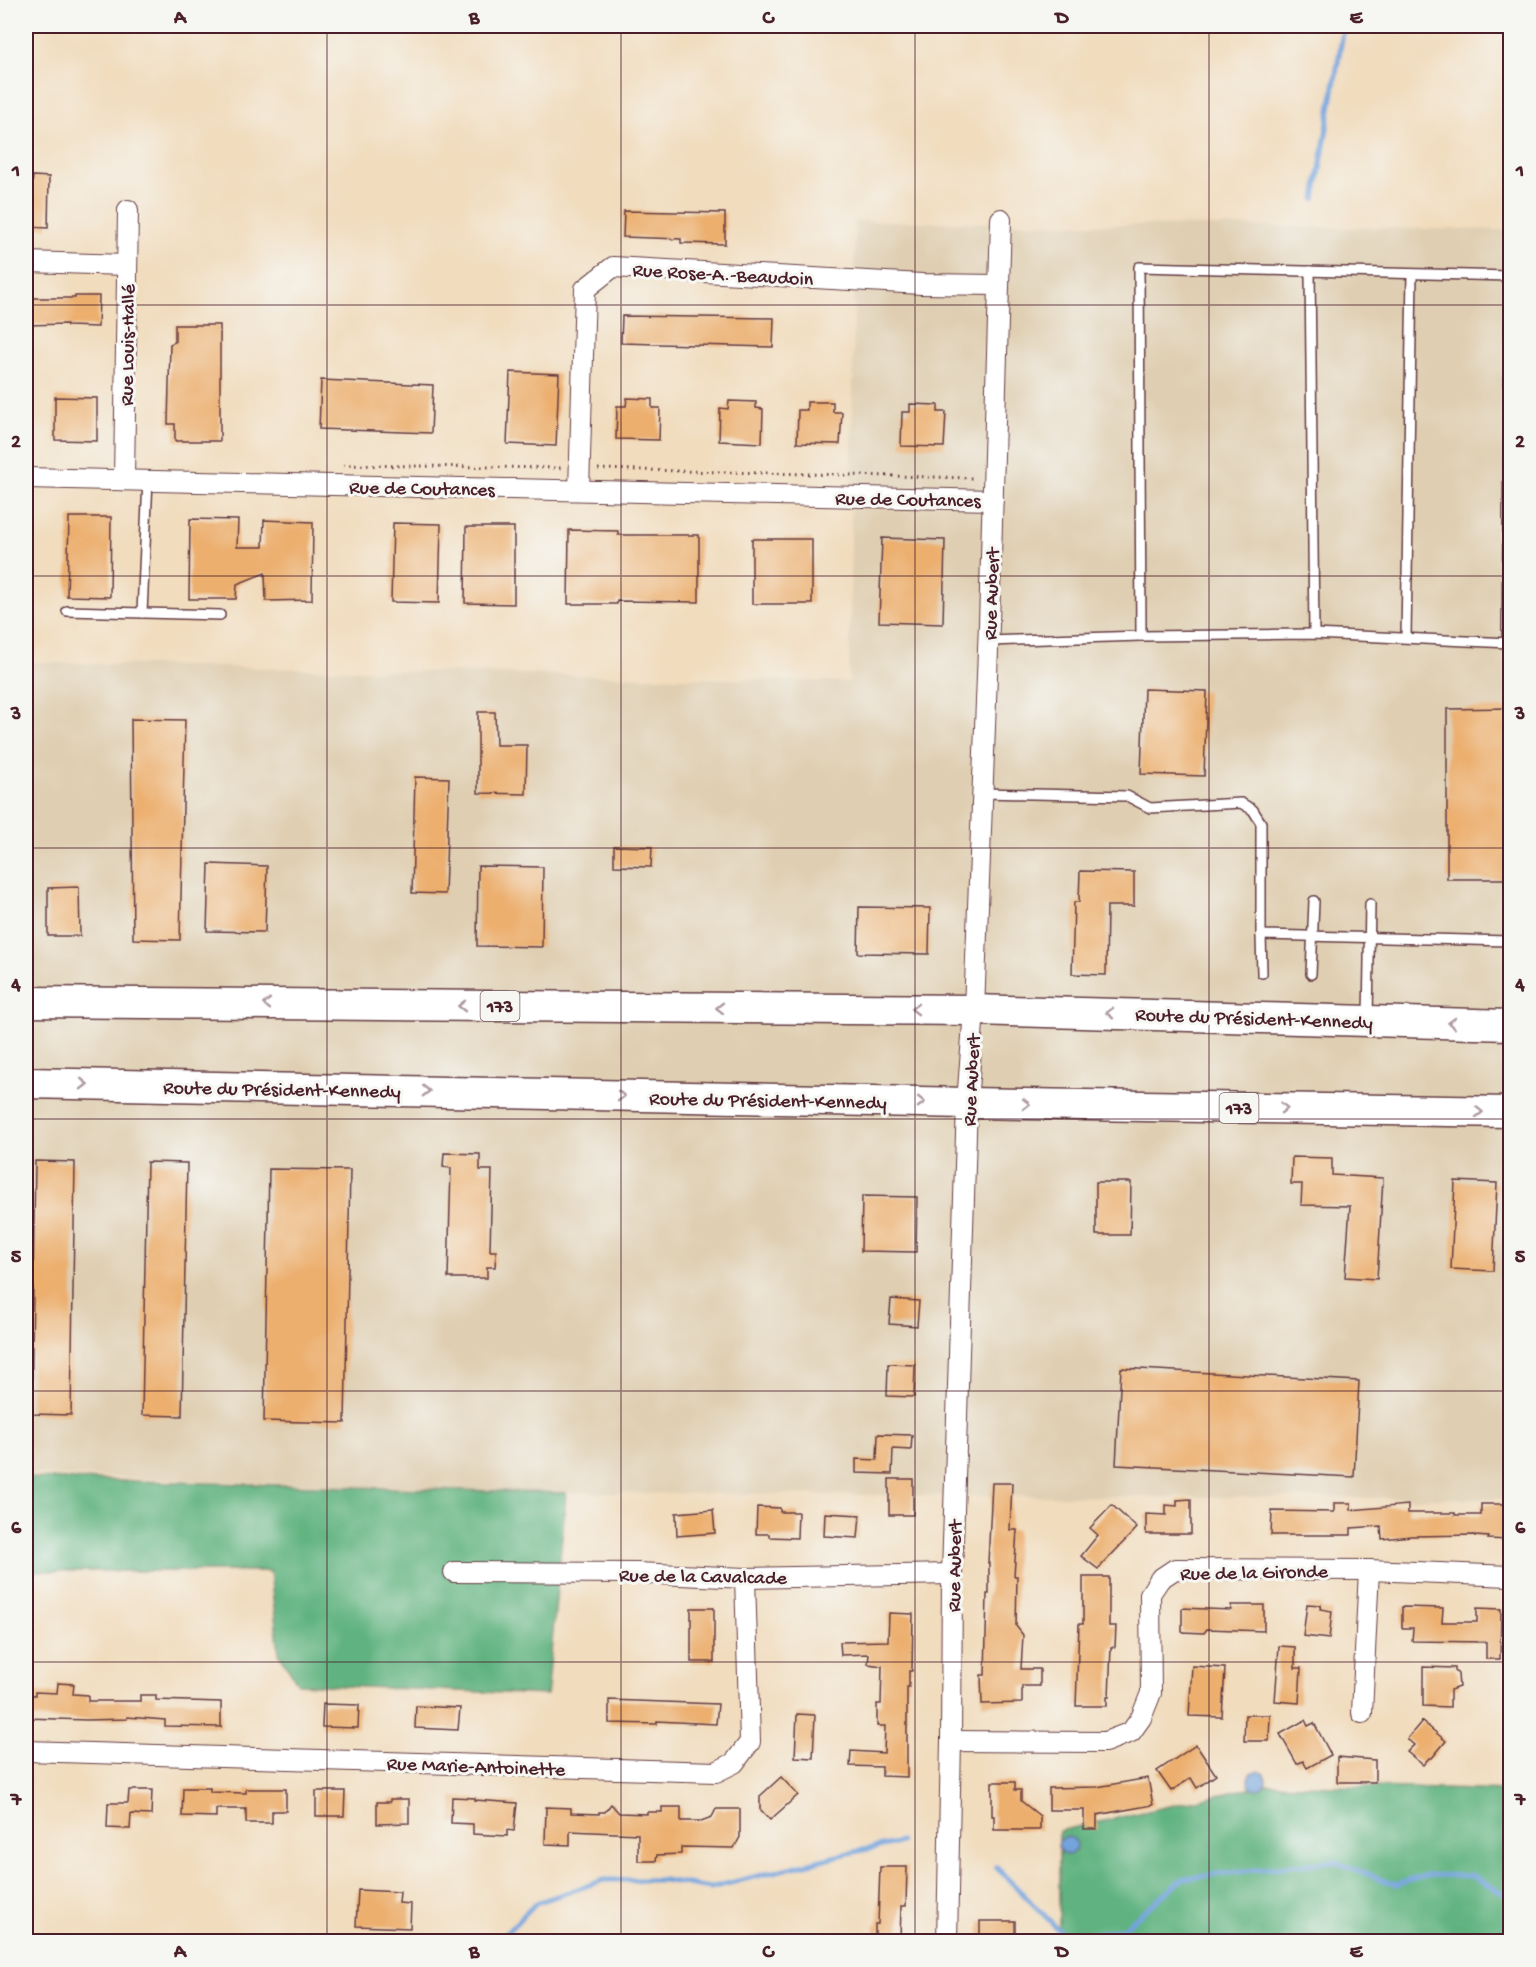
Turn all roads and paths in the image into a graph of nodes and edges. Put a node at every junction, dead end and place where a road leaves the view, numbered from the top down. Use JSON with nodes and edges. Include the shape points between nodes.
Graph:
{"nodes":[{"id":1,"x":128,"y":210,"type":"dead end"},
{"id":2,"x":1000,"y":219,"type":"dead end"},
{"id":3,"x":26,"y":262,"type":"edge"},
{"id":4,"x":127,"y":265,"type":"junction"},
{"id":5,"x":1310,"y":271,"type":"junction"},
{"id":6,"x":1412,"y":274,"type":"junction"},
{"id":7,"x":1510,"y":276,"type":"edge"},
{"id":8,"x":999,"y":285,"type":"junction"},
{"id":9,"x":1510,"y":313,"type":"edge"},
{"id":10,"x":333,"y":465,"type":"dead end"},
{"id":11,"x":580,"y":469,"type":"junction"},
{"id":12,"x":26,"y":478,"type":"edge"},
{"id":13,"x":124,"y":480,"type":"junction"},
{"id":14,"x":148,"y":480,"type":"junction"},
{"id":15,"x":579,"y":490,"type":"junction"},
{"id":16,"x":993,"y":500,"type":"junction"},
{"id":17,"x":67,"y":611,"type":"dead end"},
{"id":18,"x":142,"y":613,"type":"junction"},
{"id":19,"x":220,"y":615,"type":"dead end"},
{"id":20,"x":1314,"y":634,"type":"junction"},
{"id":21,"x":1141,"y":636,"type":"junction"},
{"id":22,"x":1406,"y":638,"type":"junction"},
{"id":23,"x":988,"y":641,"type":"junction"},
{"id":24,"x":1509,"y":643,"type":"edge"},
{"id":25,"x":982,"y":793,"type":"junction"},
{"id":26,"x":1314,"y":901,"type":"dead end"},
{"id":27,"x":1370,"y":904,"type":"dead end"},
{"id":28,"x":1261,"y":935,"type":"junction"},
{"id":29,"x":1313,"y":937,"type":"junction"},
{"id":30,"x":1370,"y":938,"type":"junction"},
{"id":31,"x":1510,"y":941,"type":"edge"},
{"id":32,"x":1262,"y":973,"type":"dead end"},
{"id":33,"x":1311,"y":974,"type":"dead end"},
{"id":34,"x":26,"y":1002,"type":"edge"},
{"id":35,"x":974,"y":1010,"type":"junction"},
{"id":36,"x":1368,"y":1020,"type":"junction"},
{"id":37,"x":1510,"y":1025,"type":"edge"},
{"id":38,"x":26,"y":1083,"type":"edge"},
{"id":39,"x":967,"y":1103,"type":"junction"},
{"id":40,"x":1510,"y":1112,"type":"edge"},
{"id":41,"x":1370,"y":1570,"type":"junction"},
{"id":42,"x":454,"y":1572,"type":"dead end"},
{"id":43,"x":951,"y":1574,"type":"junction"},
{"id":44,"x":1510,"y":1576,"type":"edge"},
{"id":45,"x":745,"y":1578,"type":"junction"},
{"id":46,"x":1362,"y":1713,"type":"dead end"},
{"id":47,"x":951,"y":1741,"type":"junction"},
{"id":48,"x":26,"y":1751,"type":"edge"},
{"id":49,"x":947,"y":1941,"type":"edge"}],
"edges":[{"from":1,"to":4,"type":"street","name":"Rue Louis-Hallé"},
{"from":2,"to":8,"type":"street","name":"Rue Aubert"},
{"from":3,"to":4,"type":"street"},
{"from":4,"to":13,"type":"street","name":"Rue Louis-Hallé"},
{"from":5,"to":6,"type":"lane"},
{"from":5,"to":20,"type":"lane"},
{"from":5,"to":21,"type":"lane","via":[[1139,267]]},
{"from":6,"to":7,"type":"lane"},
{"from":6,"to":22,"type":"lane"},
{"from":8,"to":11,"type":"street","name":"Rue Rose-A.-Beaudoin","via":[[614,267],[585,289]]},
{"from":8,"to":16,"type":"street","name":"Rue Aubert"},
{"from":9,"to":24,"type":"lane"},
{"from":10,"to":11,"type":"path","name":"Rue de Coutances"},
{"from":11,"to":15,"type":"street","name":"Rue Rose-A.-Beaudoin"},
{"from":11,"to":16,"type":"path","name":"Rue de Coutances","via":[[976,478]]},
{"from":12,"to":13,"type":"street","name":"Rue de Coutances"},
{"from":13,"to":14,"type":"street","name":"Rue de Coutances"},
{"from":14,"to":15,"type":"street","name":"Rue de Coutances"},
{"from":14,"to":18,"type":"lane"},
{"from":15,"to":16,"type":"street","name":"Rue de Coutances"},
{"from":16,"to":23,"type":"street","name":"Rue Aubert"},
{"from":17,"to":18,"type":"lane"},
{"from":18,"to":19,"type":"lane"},
{"from":20,"to":21,"type":"lane"},
{"from":20,"to":22,"type":"lane"},
{"from":21,"to":23,"type":"lane"},
{"from":22,"to":24,"type":"lane"},
{"from":23,"to":25,"type":"street","name":"Rue Aubert"},
{"from":25,"to":28,"type":"lane","via":[[1127,796],[1150,808],[1241,803],[1253,810],[1261,823]]},
{"from":25,"to":35,"type":"street","name":"Rue Aubert"},
{"from":26,"to":29,"type":"lane"},
{"from":27,"to":30,"type":"lane"},
{"from":28,"to":29,"type":"lane"},
{"from":28,"to":32,"type":"lane"},
{"from":29,"to":30,"type":"lane"},
{"from":29,"to":33,"type":"lane"},
{"from":30,"to":31,"type":"lane"},
{"from":30,"to":36,"type":"lane"},
{"from":35,"to":34,"type":"main road","name":"Route du Président-Kennedy","number":"173","one_way":true},
{"from":36,"to":35,"type":"main road","name":"Route du Président-Kennedy","number":"173","one_way":true},
{"from":35,"to":39,"type":"street","name":"Rue Aubert"},
{"from":37,"to":36,"type":"main road","name":"Route du Président-Kennedy","number":"173","one_way":true},
{"from":38,"to":39,"type":"main road","name":"Route du Président-Kennedy","number":"173","one_way":true},
{"from":39,"to":40,"type":"main road","name":"Route du Président-Kennedy","number":"173","one_way":true},
{"from":39,"to":43,"type":"street","name":"Rue Aubert"},
{"from":41,"to":44,"type":"street","name":"Rue de la Gironde"},
{"from":41,"to":46,"type":"street"},
{"from":41,"to":47,"type":"street","name":"Rue de la Gironde","via":[[1175,1569],[1160,1579],[1150,1594],[1151,1693],[1131,1732],[1105,1742]]},
{"from":42,"to":45,"type":"street","name":"Rue de la Cavalcade"},
{"from":43,"to":45,"type":"street","name":"Rue de la Cavalcade"},
{"from":43,"to":47,"type":"street","name":"Rue Aubert"},
{"from":45,"to":48,"type":"street","name":"Rue Marie-Antoinette","via":[[750,1742],[734,1763],[716,1772]]},
{"from":47,"to":49,"type":"street","name":"Rue Aubert"}]}
